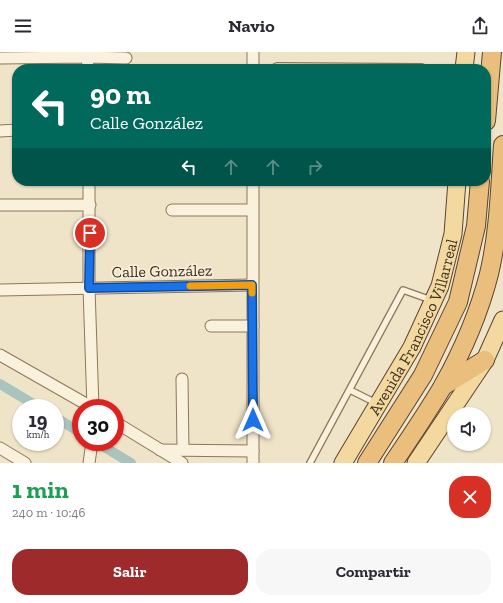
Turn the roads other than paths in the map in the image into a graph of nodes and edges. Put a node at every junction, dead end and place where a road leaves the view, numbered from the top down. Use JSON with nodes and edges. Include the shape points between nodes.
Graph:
{"nodes":[{"id":1,"x":253,"y":52,"type":"edge"},
{"id":2,"x":466,"y":52,"type":"edge"},
{"id":3,"x":492,"y":52,"type":"edge"},
{"id":4,"x":88,"y":54,"type":"edge"},
{"id":5,"x":0,"y":58,"type":"edge"},
{"id":6,"x":126,"y":58,"type":"dead end"},
{"id":7,"x":253,"y":64,"type":"edge"},
{"id":8,"x":465,"y":64,"type":"edge"},
{"id":9,"x":491,"y":64,"type":"edge"},
{"id":10,"x":12,"y":130,"type":"edge"},
{"id":11,"x":0,"y":131,"type":"edge"},
{"id":12,"x":503,"y":145,"type":"edge"},
{"id":13,"x":89,"y":186,"type":"edge"},
{"id":14,"x":253,"y":186,"type":"edge"},
{"id":15,"x":457,"y":186,"type":"edge"},
{"id":16,"x":480,"y":186,"type":"edge"},
{"id":17,"x":0,"y":205,"type":"edge"},
{"id":18,"x":90,"y":205,"type":"junction"},
{"id":19,"x":172,"y":210,"type":"dead end"},
{"id":20,"x":252,"y":210,"type":"junction"},
{"id":21,"x":252,"y":285,"type":"junction"},
{"id":22,"x":89,"y":288,"type":"junction"},
{"id":23,"x":0,"y":290,"type":"edge"},
{"id":24,"x":433,"y":301,"type":"junction"},
{"id":25,"x":503,"y":320,"type":"edge"},
{"id":26,"x":211,"y":326,"type":"dead end"},
{"id":27,"x":253,"y":326,"type":"junction"},
{"id":28,"x":0,"y":355,"type":"edge"},
{"id":29,"x":484,"y":360,"type":"junction"},
{"id":30,"x":182,"y":379,"type":"dead end"},
{"id":31,"x":443,"y":386,"type":"junction"},
{"id":32,"x":350,"y":390,"type":"junction"},
{"id":33,"x":77,"y":399,"type":"edge"},
{"id":34,"x":93,"y":399,"type":"edge"},
{"id":35,"x":378,"y":404,"type":"junction"},
{"id":36,"x":124,"y":428,"type":"edge"},
{"id":37,"x":0,"y":448,"type":"edge"},
{"id":38,"x":160,"y":450,"type":"junction"},
{"id":39,"x":183,"y":450,"type":"junction"},
{"id":40,"x":90,"y":451,"type":"edge"},
{"id":41,"x":253,"y":451,"type":"junction"},
{"id":42,"x":10,"y":459,"type":"edge"},
{"id":43,"x":25,"y":463,"type":"edge"},
{"id":44,"x":89,"y":463,"type":"edge"},
{"id":45,"x":182,"y":463,"type":"edge"},
{"id":46,"x":253,"y":463,"type":"edge"},
{"id":47,"x":310,"y":463,"type":"edge"},
{"id":48,"x":343,"y":463,"type":"edge"},
{"id":49,"x":367,"y":463,"type":"edge"},
{"id":50,"x":393,"y":463,"type":"edge"},
{"id":51,"x":416,"y":463,"type":"edge"}],
"edges":[{"from":1,"to":7,"type":"street"},
{"from":2,"to":8,"type":"main road"},
{"from":3,"to":9,"type":"highway"},
{"from":4,"to":5,"type":"street"},
{"from":4,"to":6,"type":"street"},
{"from":10,"to":11,"type":"street"},
{"from":12,"to":31,"type":"highway","via":[[497,229],[489,274],[478,309]]},
{"from":13,"to":18,"type":"street"},
{"from":14,"to":20,"type":"street"},
{"from":15,"to":24,"type":"main road","name":"Avenida Francisco Villarreal","via":[[453,234],[440,286]]},
{"from":16,"to":49,"type":"highway","name":"Avenida Francisco Villarreal","via":[[476,226],[458,302],[423,375]]},
{"from":17,"to":18,"type":"street"},
{"from":18,"to":22,"type":"street"},
{"from":19,"to":20,"type":"street"},
{"from":20,"to":21,"type":"street"},
{"from":21,"to":22,"type":"street","name":"Calle González"},
{"from":21,"to":27,"type":"street"},
{"from":22,"to":23,"type":"street","name":"Calle González"},
{"from":22,"to":34,"type":"street"},
{"from":24,"to":32,"type":"lane","via":[[403,290]]},
{"from":24,"to":35,"type":"main road","name":"Avenida Francisco Villarreal","via":[[412,347]]},
{"from":25,"to":29,"type":"main road"},
{"from":26,"to":27,"type":"street"},
{"from":27,"to":41,"type":"street"},
{"from":28,"to":33,"type":"street"},
{"from":29,"to":31,"type":"highway"},
{"from":29,"to":51,"type":"main road"},
{"from":30,"to":39,"type":"street"},
{"from":31,"to":50,"type":"highway"},
{"from":32,"to":35,"type":"lane"},
{"from":32,"to":47,"type":"lane"},
{"from":35,"to":48,"type":"main road","name":"Avenida Francisco Villarreal"},
{"from":36,"to":38,"type":"street"},
{"from":37,"to":42,"type":"street"},
{"from":38,"to":39,"type":"street"},
{"from":38,"to":45,"type":"street"},
{"from":39,"to":41,"type":"street"},
{"from":40,"to":44,"type":"street"},
{"from":41,"to":46,"type":"street"},
{"from":42,"to":43,"type":"street"}]}
